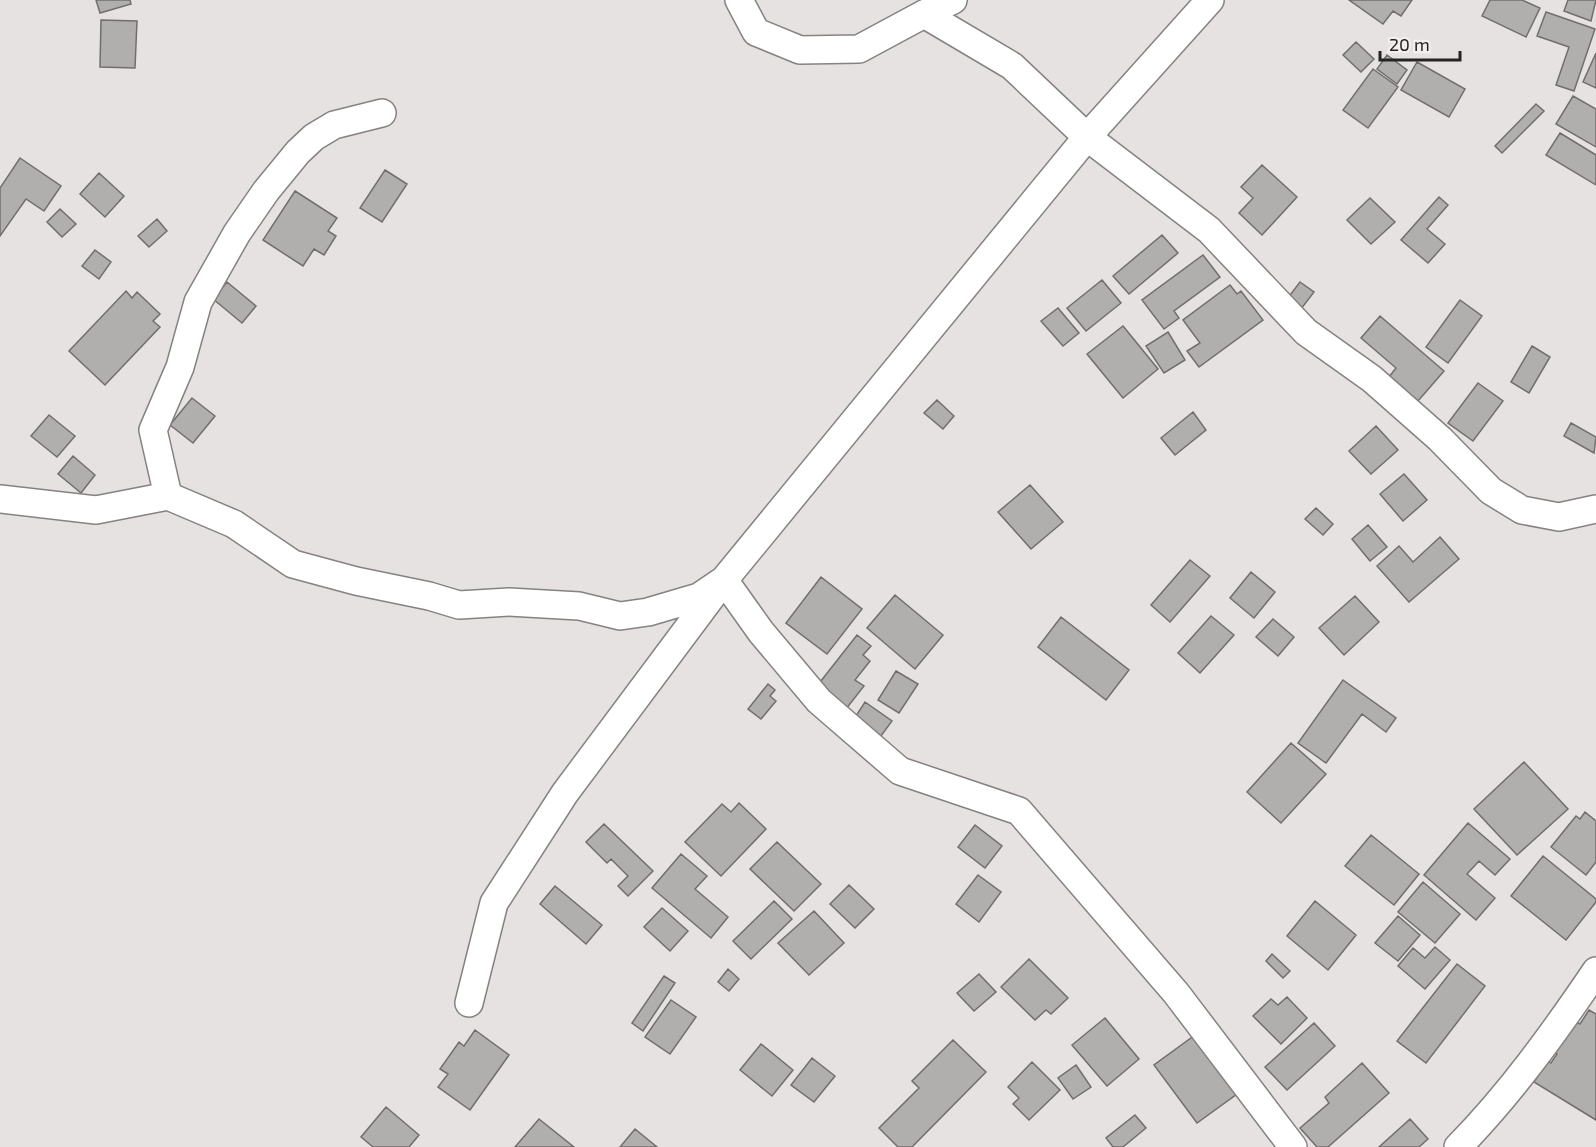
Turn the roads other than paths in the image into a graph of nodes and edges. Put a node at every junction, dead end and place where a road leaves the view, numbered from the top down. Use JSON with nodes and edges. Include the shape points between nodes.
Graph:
{"nodes":[{"id":1,"x":739,"y":0,"type":"edge"},
{"id":2,"x":953,"y":0,"type":"edge"},
{"id":3,"x":1210,"y":0,"type":"edge"},
{"id":4,"x":924,"y":14,"type":"junction"},
{"id":5,"x":382,"y":113,"type":"dead end"},
{"id":6,"x":1088,"y":137,"type":"junction"},
{"id":7,"x":168,"y":496,"type":"junction"},
{"id":8,"x":0,"y":499,"type":"edge"},
{"id":9,"x":1596,"y":508,"type":"edge"},
{"id":10,"x":724,"y":580,"type":"junction"},
{"id":11,"x":1596,"y":971,"type":"edge"},
{"id":12,"x":469,"y":1003,"type":"dead end"},
{"id":13,"x":1293,"y":1147,"type":"edge"},
{"id":14,"x":1458,"y":1147,"type":"edge"}],
"edges":[{"from":1,"to":4,"type":"street","via":[[756,32],[800,50],[859,49]]},
{"from":2,"to":4,"type":"street"},
{"from":3,"to":6,"type":"street"},
{"from":4,"to":6,"type":"street","via":[[1012,66]]},
{"from":5,"to":7,"type":"street","via":[[334,125],[298,152],[237,233],[198,302],[180,367],[153,430]]},
{"from":6,"to":9,"type":"street","via":[[1209,231],[1306,332],[1372,379],[1491,491],[1522,510],[1559,516]]},
{"from":6,"to":10,"type":"street"},
{"from":7,"to":8,"type":"street","via":[[96,510]]},
{"from":7,"to":10,"type":"street","via":[[234,524],[293,564],[459,605],[509,602],[579,606],[620,616],[699,597]]},
{"from":10,"to":12,"type":"street","via":[[565,793],[494,903]]},
{"from":10,"to":13,"type":"street","via":[[761,632],[819,701],[900,771],[1019,811],[1176,993]]},
{"from":11,"to":14,"type":"street","via":[[1487,1118]]}]}
